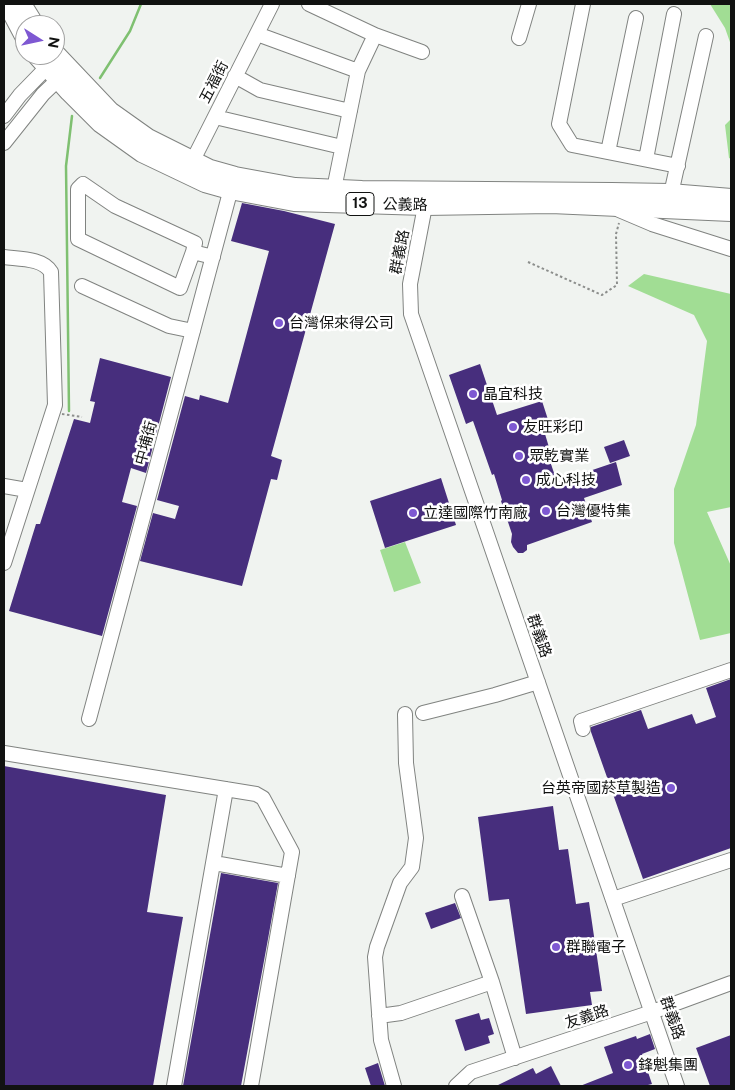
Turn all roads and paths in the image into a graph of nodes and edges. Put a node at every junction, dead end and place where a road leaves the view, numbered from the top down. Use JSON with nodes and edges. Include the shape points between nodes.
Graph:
{"nodes":[{"id":1,"x":7,"y":4,"type":"edge"},
{"id":2,"x":22,"y":4,"type":"edge"},
{"id":3,"x":272,"y":4,"type":"edge"},
{"id":4,"x":309,"y":4,"type":"edge"},
{"id":5,"x":529,"y":4,"type":"edge"},
{"id":6,"x":583,"y":4,"type":"edge"},
{"id":7,"x":674,"y":14,"type":"dead end"},
{"id":8,"x":29,"y":15,"type":"edge"},
{"id":9,"x":636,"y":18,"type":"dead end"},
{"id":10,"x":15,"y":19,"type":"edge"},
{"id":11,"x":257,"y":34,"type":"junction"},
{"id":12,"x":374,"y":35,"type":"junction"},
{"id":13,"x":706,"y":36,"type":"dead end"},
{"id":14,"x":519,"y":38,"type":"dead end"},
{"id":15,"x":422,"y":52,"type":"dead end"},
{"id":16,"x":52,"y":65,"type":"edge"},
{"id":17,"x":53,"y":65,"type":"edge"},
{"id":18,"x":55,"y":65,"type":"edge"},
{"id":19,"x":358,"y":71,"type":"junction"},
{"id":20,"x":235,"y":76,"type":"junction"},
{"id":21,"x":350,"y":111,"type":"junction"},
{"id":22,"x":4,"y":116,"type":"edge"},
{"id":23,"x":215,"y":117,"type":"junction"},
{"id":24,"x":4,"y":143,"type":"edge"},
{"id":25,"x":342,"y":147,"type":"junction"},
{"id":26,"x":608,"y":152,"type":"junction"},
{"id":27,"x":646,"y":160,"type":"junction"},
{"id":28,"x":678,"y":166,"type":"junction"},
{"id":29,"x":189,"y":167,"type":"junction"},
{"id":30,"x":233,"y":183,"type":"junction"},
{"id":31,"x":334,"y":196,"type":"junction"},
{"id":32,"x":425,"y":198,"type":"junction"},
{"id":33,"x":731,"y":198,"type":"edge"},
{"id":34,"x":669,"y":201,"type":"junction"},
{"id":35,"x":615,"y":203,"type":"junction"},
{"id":36,"x":731,"y":212,"type":"edge"},
{"id":37,"x":731,"y":249,"type":"edge"},
{"id":38,"x":193,"y":252,"type":"junction"},
{"id":39,"x":4,"y":257,"type":"edge"},
{"id":40,"x":213,"y":257,"type":"junction"},
{"id":41,"x":528,"y":262,"type":"dead end"},
{"id":42,"x":82,"y":286,"type":"dead end"},
{"id":43,"x":193,"y":332,"type":"junction"},
{"id":44,"x":53,"y":412,"type":"junction"},
{"id":45,"x":82,"y":417,"type":"dead end"},
{"id":46,"x":4,"y":486,"type":"edge"},
{"id":47,"x":27,"y":490,"type":"junction"},
{"id":48,"x":4,"y":563,"type":"edge"},
{"id":49,"x":731,"y":670,"type":"edge"},
{"id":50,"x":538,"y":682,"type":"junction"},
{"id":51,"x":424,"y":713,"type":"dead end"},
{"id":52,"x":405,"y":714,"type":"dead end"},
{"id":53,"x":89,"y":719,"type":"dead end"},
{"id":54,"x":583,"y":729,"type":"dead end"},
{"id":55,"x":4,"y":753,"type":"edge"},
{"id":56,"x":226,"y":789,"type":"junction"},
{"id":57,"x":731,"y":860,"type":"edge"},
{"id":58,"x":214,"y":863,"type":"junction"},
{"id":59,"x":288,"y":876,"type":"junction"},
{"id":60,"x":462,"y":896,"type":"dead end"},
{"id":61,"x":613,"y":899,"type":"junction"},
{"id":62,"x":492,"y":982,"type":"junction"},
{"id":63,"x":731,"y":983,"type":"edge"},
{"id":64,"x":652,"y":1012,"type":"junction"},
{"id":65,"x":379,"y":1016,"type":"junction"},
{"id":66,"x":515,"y":1058,"type":"junction"},
{"id":67,"x":174,"y":1086,"type":"edge"},
{"id":68,"x":251,"y":1086,"type":"edge"},
{"id":69,"x":394,"y":1086,"type":"edge"},
{"id":70,"x":456,"y":1086,"type":"edge"},
{"id":71,"x":676,"y":1086,"type":"edge"}],
"edges":[{"from":1,"to":10,"type":"main road"},
{"from":2,"to":8,"type":"main road"},
{"from":3,"to":11,"type":"street","name":"五福街"},
{"from":4,"to":12,"type":"street"},
{"from":5,"to":14,"type":"street"},
{"from":6,"to":26,"type":"street","via":[[559,124],[572,145]]},
{"from":7,"to":27,"type":"street"},
{"from":9,"to":26,"type":"street"},
{"from":11,"to":19,"type":"street"},
{"from":11,"to":20,"type":"street","name":"五福街"},
{"from":12,"to":15,"type":"street"},
{"from":12,"to":19,"type":"street"},
{"from":13,"to":28,"type":"street"},
{"from":16,"to":22,"type":"street"},
{"from":17,"to":24,"type":"street","via":[[43,94]]},
{"from":18,"to":29,"type":"main road","name":"公義路","number":"13","via":[[69,92],[100,123],[142,153]]},
{"from":19,"to":21,"type":"street"},
{"from":20,"to":21,"type":"street","via":[[260,90]]},
{"from":20,"to":23,"type":"street","name":"五福街"},
{"from":21,"to":25,"type":"street"},
{"from":23,"to":25,"type":"street"},
{"from":23,"to":29,"type":"street","name":"五福街"},
{"from":25,"to":31,"type":"street"},
{"from":26,"to":27,"type":"street"},
{"from":27,"to":28,"type":"street"},
{"from":28,"to":34,"type":"street"},
{"from":29,"to":30,"type":"main road","name":"公義路","number":"13","via":[[206,183]]},
{"from":30,"to":31,"type":"main road","name":"公義路","number":"13","via":[[294,202]]},
{"from":30,"to":40,"type":"street","name":"中埔街"},
{"from":31,"to":32,"type":"main road","name":"公義路","number":"13"},
{"from":32,"to":35,"type":"main road","name":"公義路","number":"13","via":[[488,204]]},
{"from":32,"to":50,"type":"street","name":"群義路","via":[[410,284],[411,314]]},
{"from":33,"to":34,"type":"main road","name":"公義路","number":"13"},
{"from":34,"to":35,"type":"main road","name":"公義路","number":"13"},
{"from":34,"to":36,"type":"main road","name":"公義路","number":"13"},
{"from":35,"to":37,"type":"street","via":[[652,224]]},
{"from":35,"to":41,"type":"path","via":[[617,285],[602,295]]},
{"from":38,"to":38,"type":"street","via":[[195,243],[115,206],[83,184],[78,189],[78,239],[180,288]]},
{"from":38,"to":40,"type":"street"},
{"from":39,"to":44,"type":"street","via":[[38,262],[51,272]]},
{"from":40,"to":43,"type":"street","name":"中埔街"},
{"from":42,"to":43,"type":"street","via":[[169,326]]},
{"from":43,"to":53,"type":"street","name":"中埔街"},
{"from":44,"to":45,"type":"path"},
{"from":44,"to":47,"type":"street"},
{"from":46,"to":47,"type":"street"},
{"from":47,"to":48,"type":"street"},
{"from":49,"to":54,"type":"street","via":[[581,721]]},
{"from":50,"to":51,"type":"street"},
{"from":50,"to":61,"type":"street","name":"群義路"},
{"from":52,"to":65,"type":"street","via":[[406,763],[416,838],[412,867],[400,883],[375,957]]},
{"from":55,"to":56,"type":"street"},
{"from":56,"to":58,"type":"street"},
{"from":56,"to":59,"type":"street","via":[[263,798],[292,852]]},
{"from":57,"to":61,"type":"street"},
{"from":58,"to":59,"type":"street"},
{"from":58,"to":67,"type":"street"},
{"from":59,"to":68,"type":"street"},
{"from":60,"to":62,"type":"street"},
{"from":61,"to":64,"type":"street","name":"群義路"},
{"from":62,"to":65,"type":"street","via":[[400,1013]]},
{"from":62,"to":66,"type":"street"},
{"from":63,"to":64,"type":"street","name":"友義路"},
{"from":64,"to":66,"type":"street","name":"友義路"},
{"from":64,"to":71,"type":"street","name":"群義路"},
{"from":65,"to":69,"type":"street","via":[[381,1040]]},
{"from":66,"to":70,"type":"street","name":"友義路","via":[[471,1072]]}]}
